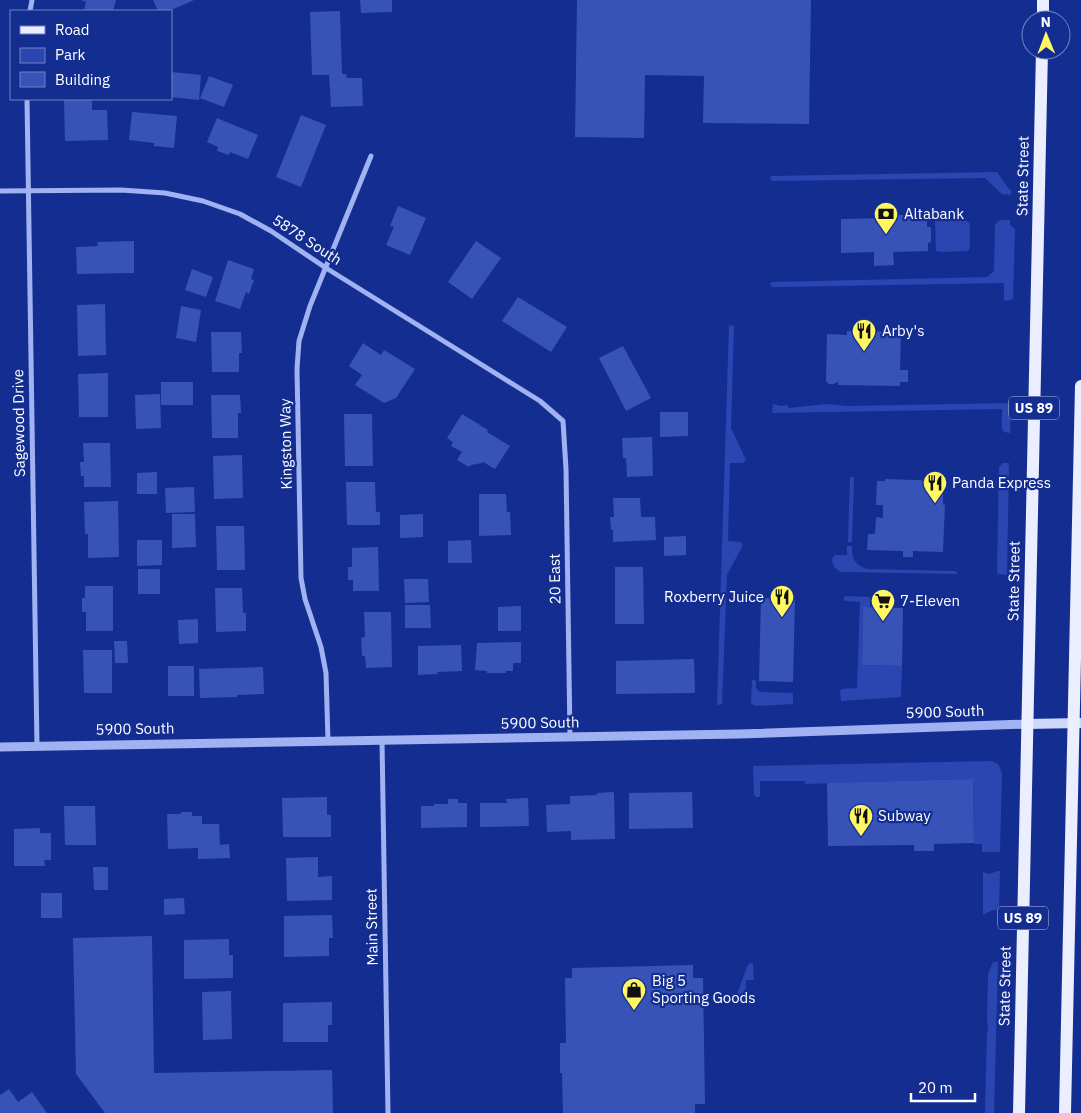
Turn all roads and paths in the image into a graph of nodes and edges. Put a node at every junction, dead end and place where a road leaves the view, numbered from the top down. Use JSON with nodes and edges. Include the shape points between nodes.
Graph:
{"nodes":[{"id":1,"x":1042,"y":60,"type":"edge"},
{"id":2,"x":27,"y":100,"type":"edge"},
{"id":3,"x":371,"y":156,"type":"dead end"},
{"id":4,"x":0,"y":191,"type":"edge"},
{"id":5,"x":28,"y":191,"type":"junction"},
{"id":6,"x":326,"y":268,"type":"junction"},
{"id":7,"x":1081,"y":386,"type":"edge"},
{"id":8,"x":563,"y":421,"type":"joint"},
{"id":9,"x":1077,"y":723,"type":"edge"},
{"id":10,"x":1028,"y":724,"type":"junction"},
{"id":11,"x":570,"y":737,"type":"junction"},
{"id":12,"x":382,"y":740,"type":"junction"},
{"id":13,"x":328,"y":741,"type":"junction"},
{"id":14,"x":0,"y":746,"type":"edge"},
{"id":15,"x":37,"y":746,"type":"junction"},
{"id":16,"x":388,"y":1113,"type":"edge"},
{"id":17,"x":1019,"y":1113,"type":"edge"},
{"id":18,"x":1065,"y":1113,"type":"edge"}],
"edges":[{"from":1,"to":10,"type":"main road","name":"State Street","number":"US 89"},
{"from":2,"to":5,"type":"street","name":"Sagewood Drive"},
{"from":3,"to":6,"type":"street","name":"Kingston Way"},
{"from":4,"to":5,"type":"street","name":"5878 South"},
{"from":5,"to":6,"type":"street","name":"5878 South","via":[[121,190],[165,193],[203,201],[240,214]]},
{"from":5,"to":15,"type":"street","name":"Sagewood Drive"},
{"from":6,"to":8,"type":"street","name":"5878 South","via":[[540,401]]},
{"from":6,"to":13,"type":"street","name":"Kingston Way","via":[[299,341],[297,369],[301,578],[326,673]]},
{"from":7,"to":9,"type":"main road","number":"US 89"},
{"from":8,"to":11,"type":"street","name":"20 East"},
{"from":9,"to":10,"type":"main road","name":"5900 South"},
{"from":9,"to":18,"type":"main road","number":"US 89"},
{"from":10,"to":11,"type":"street","name":"5900 South"},
{"from":10,"to":17,"type":"main road","name":"State Street","number":"US 89"},
{"from":11,"to":12,"type":"street","name":"5900 South"},
{"from":12,"to":13,"type":"street","name":"5900 South"},
{"from":12,"to":16,"type":"street","name":"Main Street"},
{"from":13,"to":15,"type":"street","name":"5900 South"},
{"from":14,"to":15,"type":"street","name":"5900 South"}]}
